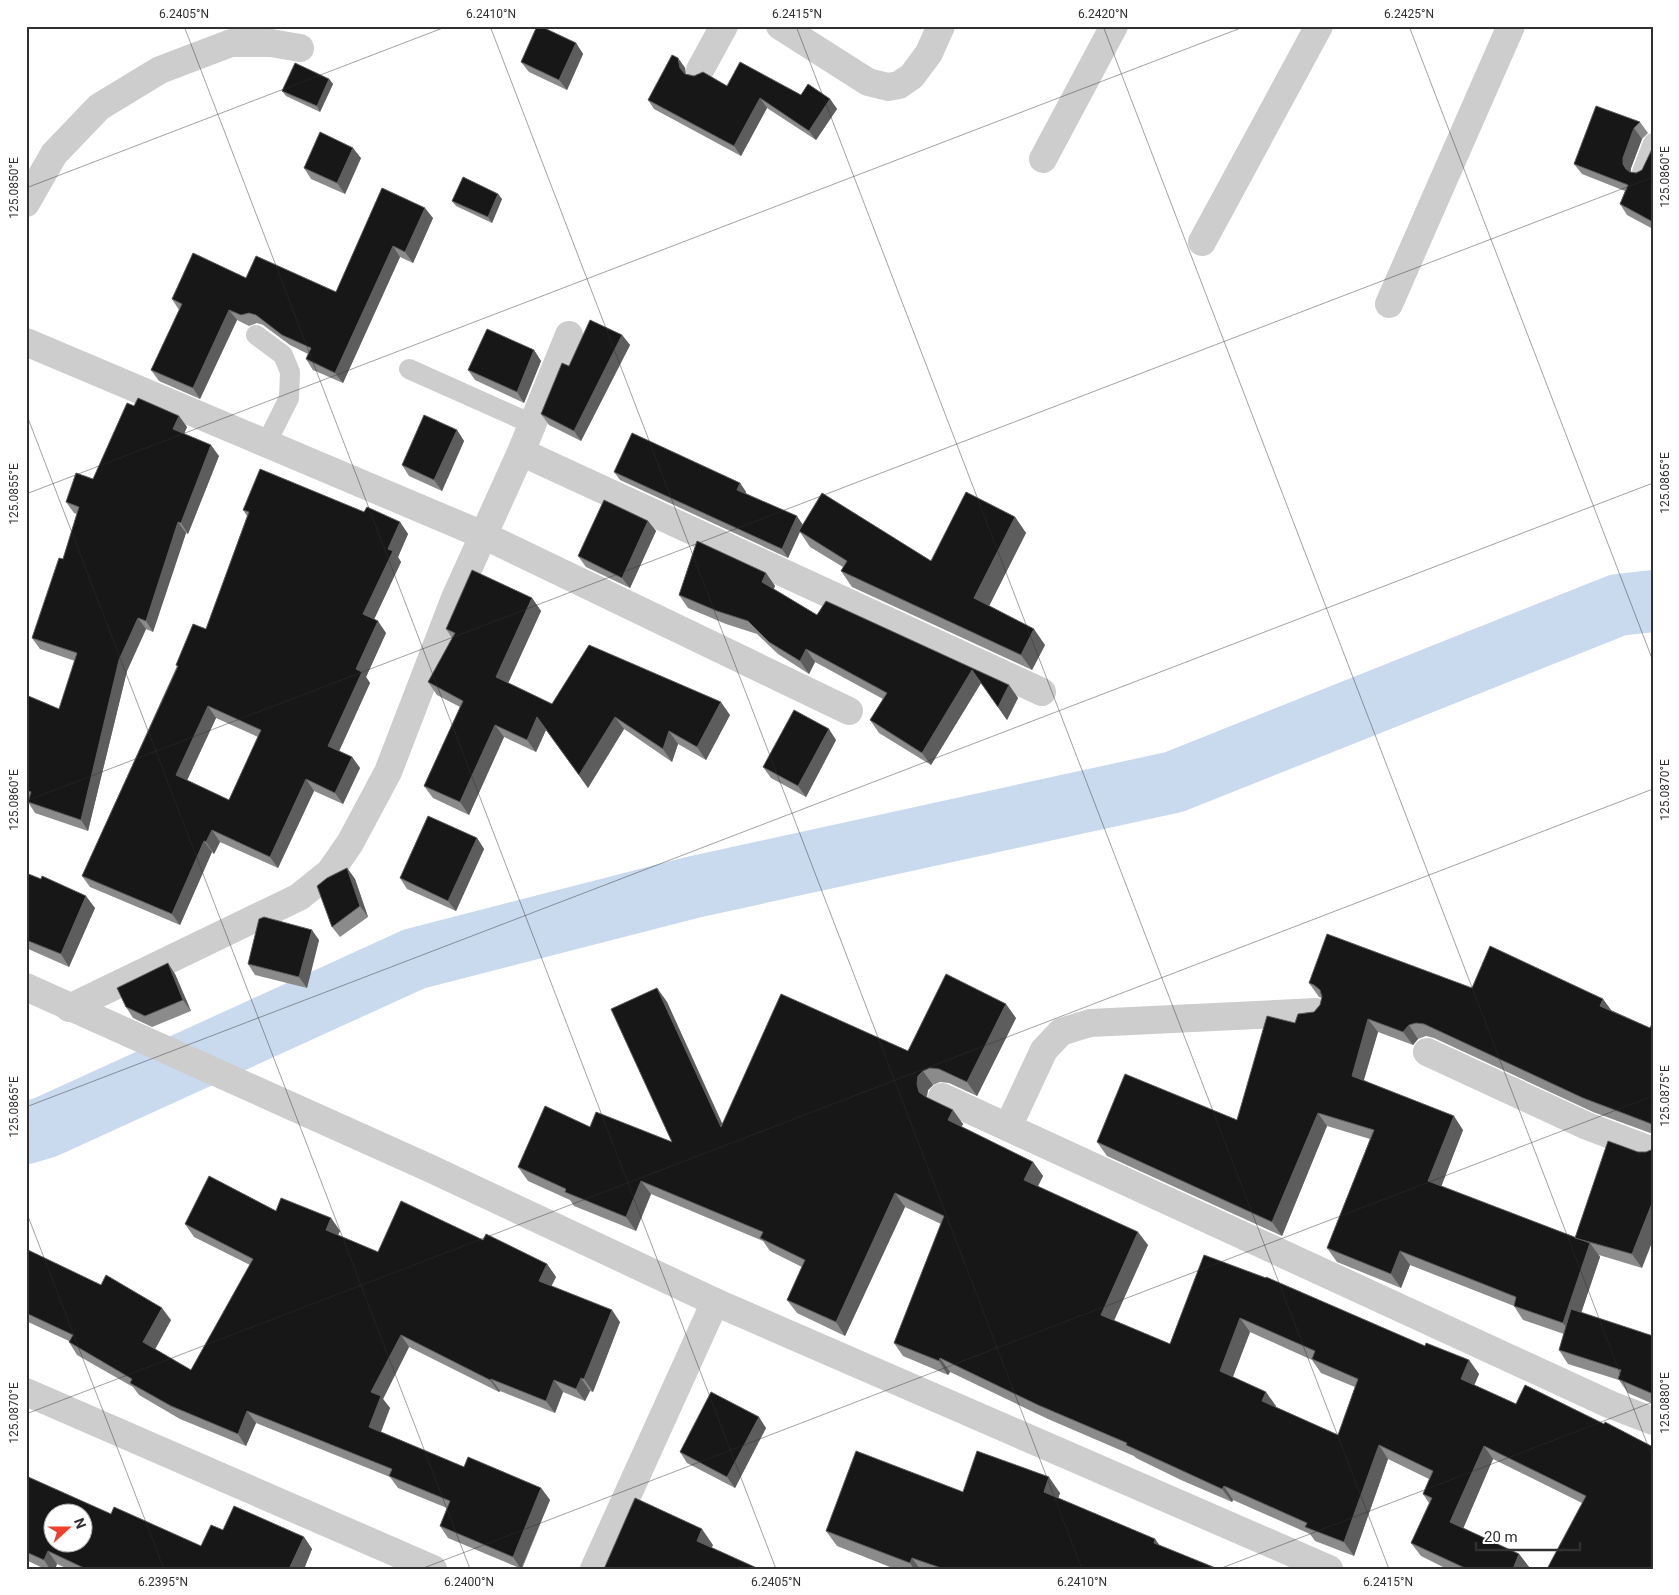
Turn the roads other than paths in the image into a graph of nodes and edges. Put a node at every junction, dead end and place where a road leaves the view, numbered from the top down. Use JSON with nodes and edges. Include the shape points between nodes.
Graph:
{"nodes":[{"id":1,"x":724,"y":26,"type":"edge"},
{"id":2,"x":780,"y":26,"type":"edge"},
{"id":3,"x":941,"y":26,"type":"edge"},
{"id":4,"x":1114,"y":26,"type":"edge"},
{"id":5,"x":1319,"y":26,"type":"edge"},
{"id":6,"x":1511,"y":26,"type":"edge"},
{"id":7,"x":300,"y":48,"type":"dead end"},
{"id":8,"x":700,"y":70,"type":"dead end"},
{"id":9,"x":1653,"y":143,"type":"edge"},
{"id":10,"x":1044,"y":159,"type":"dead end"},
{"id":11,"x":1642,"y":172,"type":"edge"},
{"id":12,"x":26,"y":203,"type":"edge"},
{"id":13,"x":1202,"y":242,"type":"dead end"},
{"id":14,"x":1389,"y":304,"type":"dead end"},
{"id":15,"x":256,"y":335,"type":"dead end"},
{"id":16,"x":569,"y":335,"type":"dead end"},
{"id":17,"x":26,"y":342,"type":"edge"},
{"id":18,"x":408,"y":368,"type":"dead end"},
{"id":19,"x":532,"y":424,"type":"junction"},
{"id":20,"x":266,"y":444,"type":"junction"},
{"id":21,"x":521,"y":452,"type":"junction"},
{"id":22,"x":483,"y":536,"type":"junction"},
{"id":23,"x":1042,"y":692,"type":"dead end"},
{"id":24,"x":848,"y":711,"type":"dead end"},
{"id":25,"x":26,"y":987,"type":"edge"},
{"id":26,"x":69,"y":1008,"type":"junction"},
{"id":27,"x":1316,"y":1012,"type":"edge"},
{"id":28,"x":1427,"y":1052,"type":"dead end"},
{"id":29,"x":942,"y":1097,"type":"dead end"},
{"id":30,"x":1008,"y":1127,"type":"junction"},
{"id":31,"x":1653,"y":1150,"type":"edge"},
{"id":32,"x":715,"y":1302,"type":"junction"},
{"id":33,"x":26,"y":1392,"type":"edge"},
{"id":34,"x":1653,"y":1421,"type":"edge"},
{"id":35,"x":433,"y":1569,"type":"edge"},
{"id":36,"x":594,"y":1569,"type":"edge"},
{"id":37,"x":1329,"y":1569,"type":"edge"}],
"edges":[{"from":1,"to":8,"type":"street"},
{"from":2,"to":3,"type":"street","via":[[868,82],[888,87],[899,85],[912,76],[929,53]]},
{"from":4,"to":10,"type":"street"},
{"from":5,"to":13,"type":"street"},
{"from":6,"to":14,"type":"street"},
{"from":7,"to":12,"type":"street","via":[[271,43],[232,43],[160,70],[99,107],[54,154]]},
{"from":9,"to":11,"type":"lane"},
{"from":15,"to":20,"type":"lane","via":[[283,355],[290,372],[289,398]]},
{"from":16,"to":19,"type":"street"},
{"from":17,"to":20,"type":"street"},
{"from":18,"to":19,"type":"lane"},
{"from":19,"to":21,"type":"street"},
{"from":20,"to":22,"type":"street"},
{"from":21,"to":22,"type":"street"},
{"from":21,"to":23,"type":"street"},
{"from":22,"to":24,"type":"street"},
{"from":22,"to":26,"type":"street","via":[[455,598],[388,772],[350,843],[330,872],[299,897]]},
{"from":25,"to":26,"type":"street"},
{"from":26,"to":32,"type":"street","via":[[427,1167]]},
{"from":27,"to":30,"type":"street","via":[[1090,1023],[1061,1032],[1044,1050]]},
{"from":28,"to":31,"type":"street","via":[[1586,1126]]},
{"from":29,"to":30,"type":"street"},
{"from":30,"to":34,"type":"street","via":[[1611,1405]]},
{"from":32,"to":36,"type":"street"},
{"from":32,"to":37,"type":"street"},
{"from":33,"to":35,"type":"street"}]}
